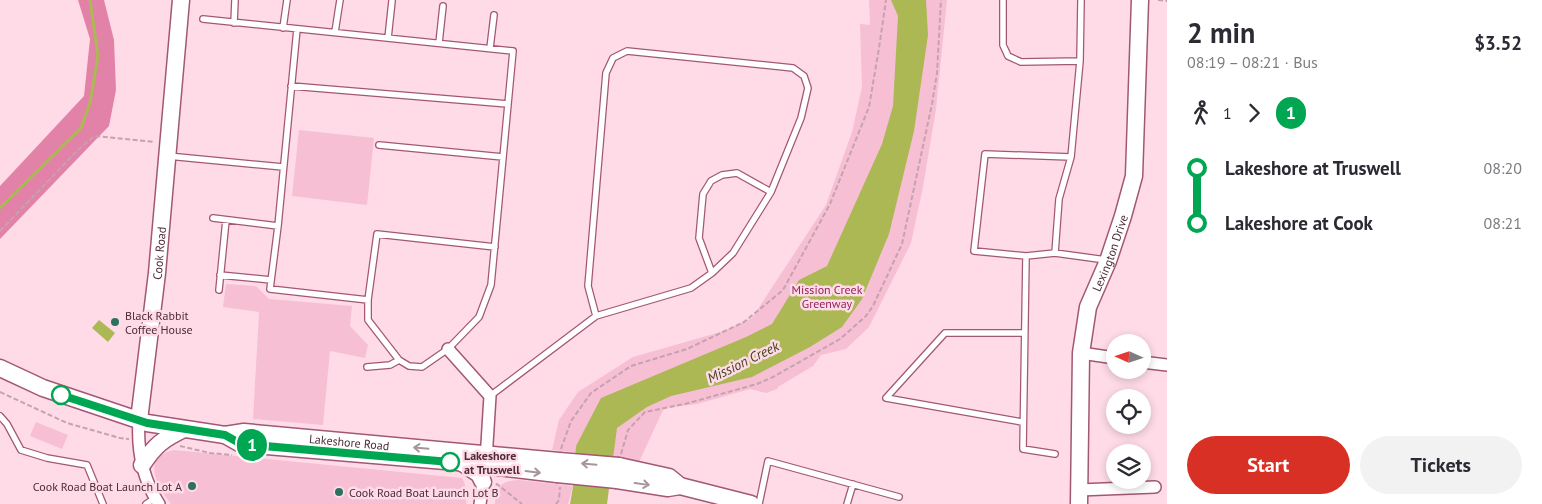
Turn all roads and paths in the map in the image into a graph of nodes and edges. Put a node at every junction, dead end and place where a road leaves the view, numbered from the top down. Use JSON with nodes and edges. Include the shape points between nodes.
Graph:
{"nodes":[{"id":1,"x":181,"y":0,"type":"edge"},
{"id":2,"x":235,"y":0,"type":"edge"},
{"id":3,"x":287,"y":0,"type":"edge"},
{"id":4,"x":340,"y":0,"type":"edge"},
{"id":5,"x":886,"y":0,"type":"edge"},
{"id":6,"x":941,"y":0,"type":"edge"},
{"id":7,"x":1003,"y":0,"type":"edge"},
{"id":8,"x":1081,"y":0,"type":"edge"},
{"id":9,"x":1140,"y":0,"type":"edge"},
{"id":10,"x":1158,"y":0,"type":"edge"},
{"id":11,"x":392,"y":1,"type":"edge"},
{"id":12,"x":1167,"y":1,"type":"edge"},
{"id":13,"x":443,"y":6,"type":"dead end"},
{"id":14,"x":494,"y":15,"type":"dead end"},
{"id":15,"x":203,"y":19,"type":"dead end"},
{"id":16,"x":234,"y":23,"type":"junction"},
{"id":17,"x":283,"y":28,"type":"junction"},
{"id":18,"x":297,"y":29,"type":"junction"},
{"id":19,"x":335,"y":32,"type":"junction"},
{"id":20,"x":388,"y":38,"type":"junction"},
{"id":21,"x":439,"y":43,"type":"junction"},
{"id":22,"x":490,"y":48,"type":"junction"},
{"id":23,"x":1080,"y":61,"type":"junction"},
{"id":24,"x":291,"y":86,"type":"junction"},
{"id":25,"x":508,"y":104,"type":"junction"},
{"id":26,"x":379,"y":145,"type":"dead end"},
{"id":27,"x":168,"y":150,"type":"junction"},
{"id":28,"x":503,"y":157,"type":"junction"},
{"id":29,"x":1071,"y":157,"type":"junction"},
{"id":30,"x":283,"y":167,"type":"junction"},
{"id":31,"x":771,"y":192,"type":"junction"},
{"id":32,"x":213,"y":218,"type":"dead end"},
{"id":33,"x":226,"y":220,"type":"junction"},
{"id":34,"x":278,"y":226,"type":"junction"},
{"id":35,"x":0,"y":231,"type":"edge"},
{"id":36,"x":495,"y":247,"type":"junction"},
{"id":37,"x":1055,"y":253,"type":"junction"},
{"id":38,"x":1026,"y":256,"type":"junction"},
{"id":39,"x":1108,"y":261,"type":"junction"},
{"id":40,"x":712,"y":273,"type":"junction"},
{"id":41,"x":220,"y":275,"type":"junction"},
{"id":42,"x":271,"y":280,"type":"junction"},
{"id":43,"x":219,"y":290,"type":"dead end"},
{"id":44,"x":368,"y":300,"type":"junction"},
{"id":45,"x":596,"y":316,"type":"junction"},
{"id":46,"x":1024,"y":333,"type":"junction"},
{"id":47,"x":448,"y":349,"type":"junction"},
{"id":48,"x":1081,"y":353,"type":"junction"},
{"id":49,"x":1106,"y":357,"type":"edge"},
{"id":50,"x":399,"y":360,"type":"junction"},
{"id":51,"x":1151,"y":363,"type":"edge"},
{"id":52,"x":1167,"y":365,"type":"edge"},
{"id":53,"x":367,"y":367,"type":"dead end"},
{"id":54,"x":0,"y":368,"type":"edge"},
{"id":55,"x":0,"y":392,"type":"edge"},
{"id":56,"x":490,"y":396,"type":"junction"},
{"id":57,"x":0,"y":416,"type":"edge"},
{"id":58,"x":139,"y":420,"type":"junction"},
{"id":59,"x":1022,"y":422,"type":"junction"},
{"id":60,"x":184,"y":429,"type":"junction"},
{"id":61,"x":138,"y":439,"type":"junction"},
{"id":62,"x":390,"y":451,"type":"junction"},
{"id":63,"x":1055,"y":454,"type":"dead end"},
{"id":64,"x":142,"y":464,"type":"junction"},
{"id":65,"x":558,"y":468,"type":"junction"},
{"id":66,"x":488,"y":472,"type":"junction"},
{"id":67,"x":618,"y":473,"type":"junction"},
{"id":68,"x":853,"y":484,"type":"junction"},
{"id":69,"x":1155,"y":487,"type":"dead end"},
{"id":70,"x":899,"y":497,"type":"dead end"},
{"id":71,"x":1079,"y":497,"type":"edge"},
{"id":72,"x":153,"y":502,"type":"edge"},
{"id":73,"x":103,"y":504,"type":"edge"},
{"id":74,"x":480,"y":504,"type":"edge"},
{"id":75,"x":522,"y":504,"type":"edge"},
{"id":76,"x":751,"y":504,"type":"edge"},
{"id":77,"x":759,"y":504,"type":"edge"},
{"id":78,"x":847,"y":504,"type":"edge"}],
"edges":[{"from":1,"to":27,"type":"main road","name":"Cook Road"},
{"from":2,"to":16,"type":"lane"},
{"from":3,"to":17,"type":"lane"},
{"from":4,"to":19,"type":"lane"},
{"from":5,"to":65,"type":"path","via":[[869,107],[830,204],[783,290],[744,322],[687,349],[631,366],[591,393],[570,421]]},
{"from":6,"to":67,"type":"path","via":[[937,73],[902,244],[866,316],[840,338],[757,384],[645,412],[628,430]]},
{"from":7,"to":23,"type":"lane","via":[[1003,45],[1008,56],[1022,62]]},
{"from":8,"to":23,"type":"lane"},
{"from":9,"to":39,"type":"main road","name":"Lexington Drive","via":[[1134,176]]},
{"from":10,"to":12,"type":"path"},
{"from":11,"to":20,"type":"lane"},
{"from":13,"to":21,"type":"lane"},
{"from":14,"to":22,"type":"lane"},
{"from":15,"to":16,"type":"lane"},
{"from":16,"to":17,"type":"lane"},
{"from":17,"to":18,"type":"lane"},
{"from":18,"to":19,"type":"lane"},
{"from":18,"to":24,"type":"lane"},
{"from":19,"to":20,"type":"lane"},
{"from":20,"to":21,"type":"lane"},
{"from":21,"to":22,"type":"lane"},
{"from":22,"to":25,"type":"lane","via":[[513,50]]},
{"from":23,"to":29,"type":"lane"},
{"from":24,"to":25,"type":"lane"},
{"from":24,"to":30,"type":"lane"},
{"from":25,"to":28,"type":"lane"},
{"from":26,"to":28,"type":"lane"},
{"from":27,"to":30,"type":"lane"},
{"from":27,"to":35,"type":"path","via":[[94,136]]},
{"from":27,"to":58,"type":"main road","name":"Cook Road"},
{"from":28,"to":36,"type":"lane"},
{"from":29,"to":37,"type":"lane","via":[[1059,199]]},
{"from":29,"to":38,"type":"lane","via":[[985,154],[974,251]]},
{"from":30,"to":34,"type":"lane"},
{"from":31,"to":40,"type":"lane","via":[[733,253]]},
{"from":31,"to":40,"type":"lane","via":[[737,174],[722,174],[711,181],[703,194],[699,238]]},
{"from":31,"to":45,"type":"lane","via":[[801,118],[808,88],[804,76],[793,68],[627,51],[612,58],[606,73],[588,286]]},
{"from":32,"to":33,"type":"lane"},
{"from":33,"to":34,"type":"lane"},
{"from":33,"to":41,"type":"lane"},
{"from":34,"to":42,"type":"lane"},
{"from":36,"to":44,"type":"lane","via":[[377,234]]},
{"from":36,"to":47,"type":"lane","via":[[491,285],[479,317]]},
{"from":37,"to":38,"type":"lane"},
{"from":37,"to":39,"type":"lane"},
{"from":38,"to":46,"type":"lane"},
{"from":39,"to":48,"type":"main road","name":"Lexington Drive","via":[[1088,307]]},
{"from":40,"to":45,"type":"lane","via":[[691,288]]},
{"from":41,"to":42,"type":"lane"},
{"from":41,"to":43,"type":"lane"},
{"from":42,"to":44,"type":"lane","via":[[270,289]]},
{"from":44,"to":50,"type":"lane","via":[[368,320]]},
{"from":45,"to":56,"type":"lane"},
{"from":46,"to":59,"type":"lane"},
{"from":46,"to":59,"type":"lane","via":[[945,333],[886,398]]},
{"from":47,"to":50,"type":"lane","via":[[422,367],[409,366]]},
{"from":47,"to":56,"type":"street"},
{"from":48,"to":49,"type":"street"},
{"from":48,"to":71,"type":"main road","name":"Lexington Drive"},
{"from":50,"to":53,"type":"lane","via":[[390,365]]},
{"from":51,"to":52,"type":"street"},
{"from":54,"to":58,"type":"main road","name":"Lakeshore Road","via":[[43,388]]},
{"from":55,"to":61,"type":"path","via":[[67,423],[120,438]]},
{"from":56,"to":66,"type":"street"},
{"from":57,"to":73,"type":"lane","via":[[8,424],[21,450],[87,465]]},
{"from":58,"to":60,"type":"main road","name":"Lakeshore Road"},
{"from":58,"to":61,"type":"street","name":"Cook Road"},
{"from":59,"to":63,"type":"lane","via":[[1023,449]]},
{"from":60,"to":62,"type":"main road","name":"Lakeshore Road","via":[[225,435],[241,444]]},
{"from":60,"to":64,"type":"main road","via":[[155,446]]},
{"from":61,"to":64,"type":"street","name":"Cook Road"},
{"from":66,"to":62,"type":"main road","name":"Lakeshore Road","one_way":true},
{"from":62,"to":66,"type":"main road","name":"Lakeshore Road","via":[[462,463]]},
{"from":64,"to":72,"type":"street","name":"Cook Road"},
{"from":65,"to":66,"type":"main road","name":"Lakeshore Road"},
{"from":65,"to":67,"type":"main road","name":"Lakeshore Road","bridge":true},
{"from":66,"to":74,"type":"street"},
{"from":66,"to":75,"type":"path"},
{"from":67,"to":76,"type":"main road","name":"Lakeshore Road","via":[[668,488],[680,486]]},
{"from":68,"to":70,"type":"lane"},
{"from":68,"to":77,"type":"lane","via":[[768,460]]},
{"from":68,"to":78,"type":"lane"},
{"from":69,"to":71,"type":"street"}]}
